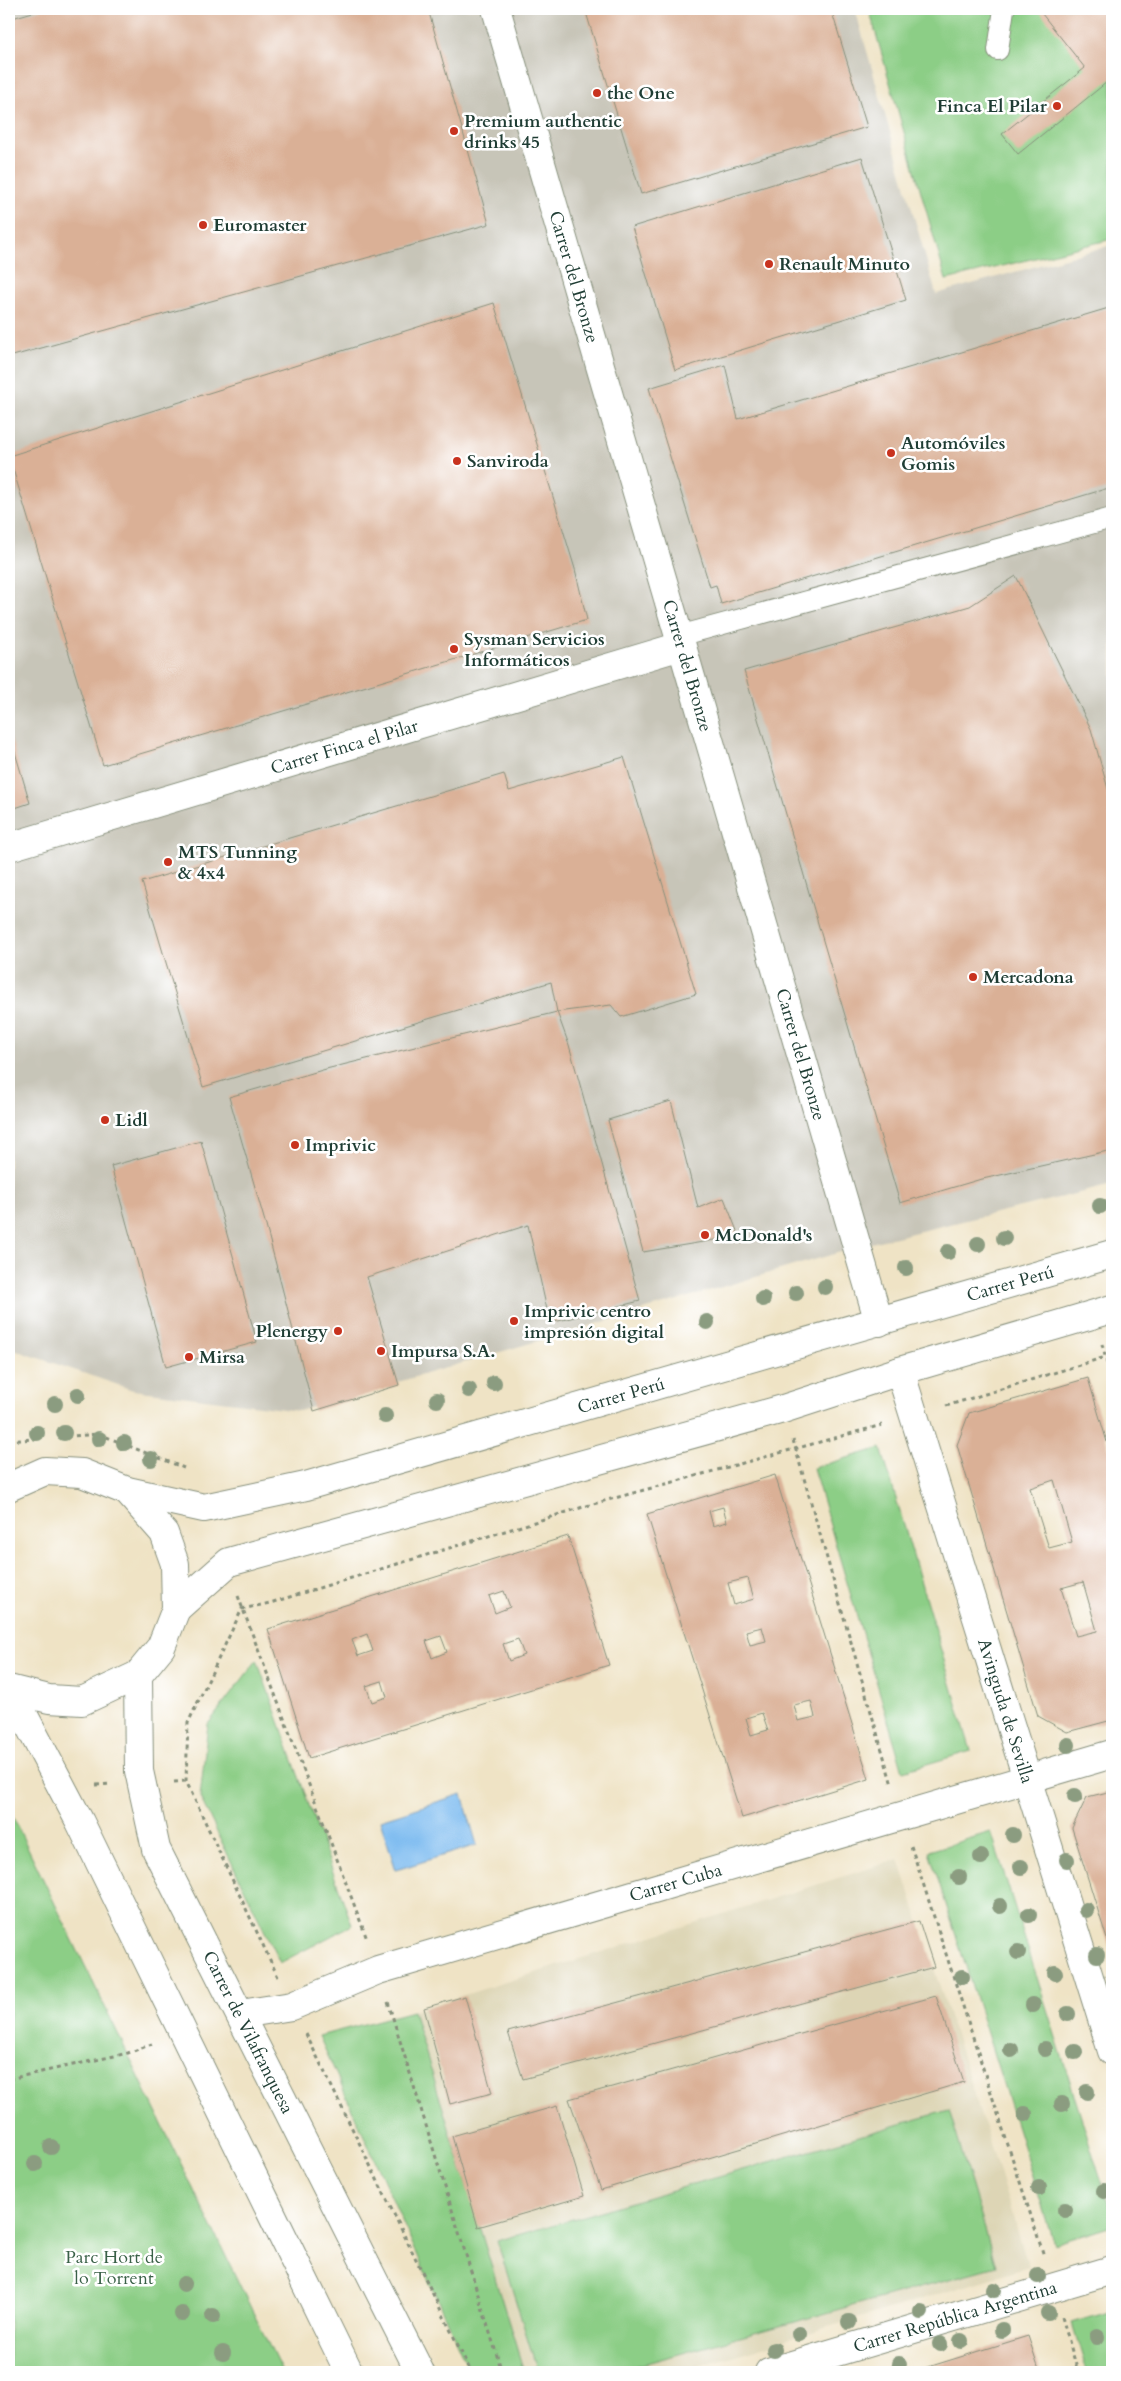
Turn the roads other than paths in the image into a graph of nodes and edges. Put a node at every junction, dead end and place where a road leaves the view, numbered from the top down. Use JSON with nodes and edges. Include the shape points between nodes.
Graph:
{"nodes":[{"id":1,"x":496,"y":9,"type":"edge"},
{"id":2,"x":1004,"y":9,"type":"edge"},
{"id":3,"x":998,"y":50,"type":"dead end"},
{"id":4,"x":1112,"y":518,"type":"edge"},
{"id":5,"x":680,"y":641,"type":"junction"},
{"id":6,"x":9,"y":847,"type":"edge"},
{"id":7,"x":1112,"y":1254,"type":"edge"},
{"id":8,"x":1103,"y":1312,"type":"edge"},
{"id":9,"x":879,"y":1322,"type":"junction"},
{"id":10,"x":900,"y":1371,"type":"junction"},
{"id":11,"x":9,"y":1487,"type":"edge"},
{"id":12,"x":127,"y":1491,"type":"junction"},
{"id":13,"x":176,"y":1609,"type":"junction"},
{"id":14,"x":138,"y":1675,"type":"junction"},
{"id":15,"x":10,"y":1690,"type":"edge"},
{"id":16,"x":1112,"y":1754,"type":"edge"},
{"id":17,"x":1027,"y":1779,"type":"junction"},
{"id":18,"x":241,"y":2014,"type":"junction"},
{"id":19,"x":1112,"y":2051,"type":"edge"},
{"id":20,"x":1112,"y":2270,"type":"edge"},
{"id":21,"x":349,"y":2372,"type":"edge"},
{"id":22,"x":420,"y":2372,"type":"edge"},
{"id":23,"x":769,"y":2372,"type":"edge"}],
"edges":[{"from":1,"to":5,"type":"street","name":"Carrer del Bronze"},
{"from":2,"to":3,"type":"lane"},
{"from":4,"to":5,"type":"lane"},
{"from":5,"to":6,"type":"street","name":"Carrer Finca el Pilar"},
{"from":5,"to":9,"type":"street","name":"Carrer del Bronze"},
{"from":7,"to":9,"type":"street","name":"Carrer Perú"},
{"from":8,"to":10,"type":"street"},
{"from":9,"to":12,"type":"street","name":"Carrer Perú","via":[[306,1486],[204,1508]]},
{"from":10,"to":13,"type":"street","via":[[782,1409],[229,1562]]},
{"from":10,"to":17,"type":"street","name":"Avinguda de Sevilla"},
{"from":11,"to":12,"type":"street","name":"Carrer Perú","via":[[45,1471],[82,1473]]},
{"from":12,"to":13,"type":"street","via":[[164,1534],[175,1564]]},
{"from":13,"to":14,"type":"street","via":[[161,1647]]},
{"from":14,"to":15,"type":"street","via":[[82,1701],[49,1699]]},
{"from":14,"to":18,"type":"street","name":"Carrer de Vilafranquesa","via":[[139,1771],[156,1850]]},
{"from":15,"to":21,"type":"street","via":[[63,1787]]},
{"from":16,"to":17,"type":"street","name":"Carrer Cuba"},
{"from":17,"to":18,"type":"street","name":"Carrer Cuba","via":[[378,1970],[292,2006]]},
{"from":17,"to":19,"type":"street","name":"Avinguda de Sevilla"},
{"from":18,"to":22,"type":"street","name":"Carrer de Vilafranquesa"},
{"from":20,"to":23,"type":"street","name":"Carrer República Argentina"}]}
